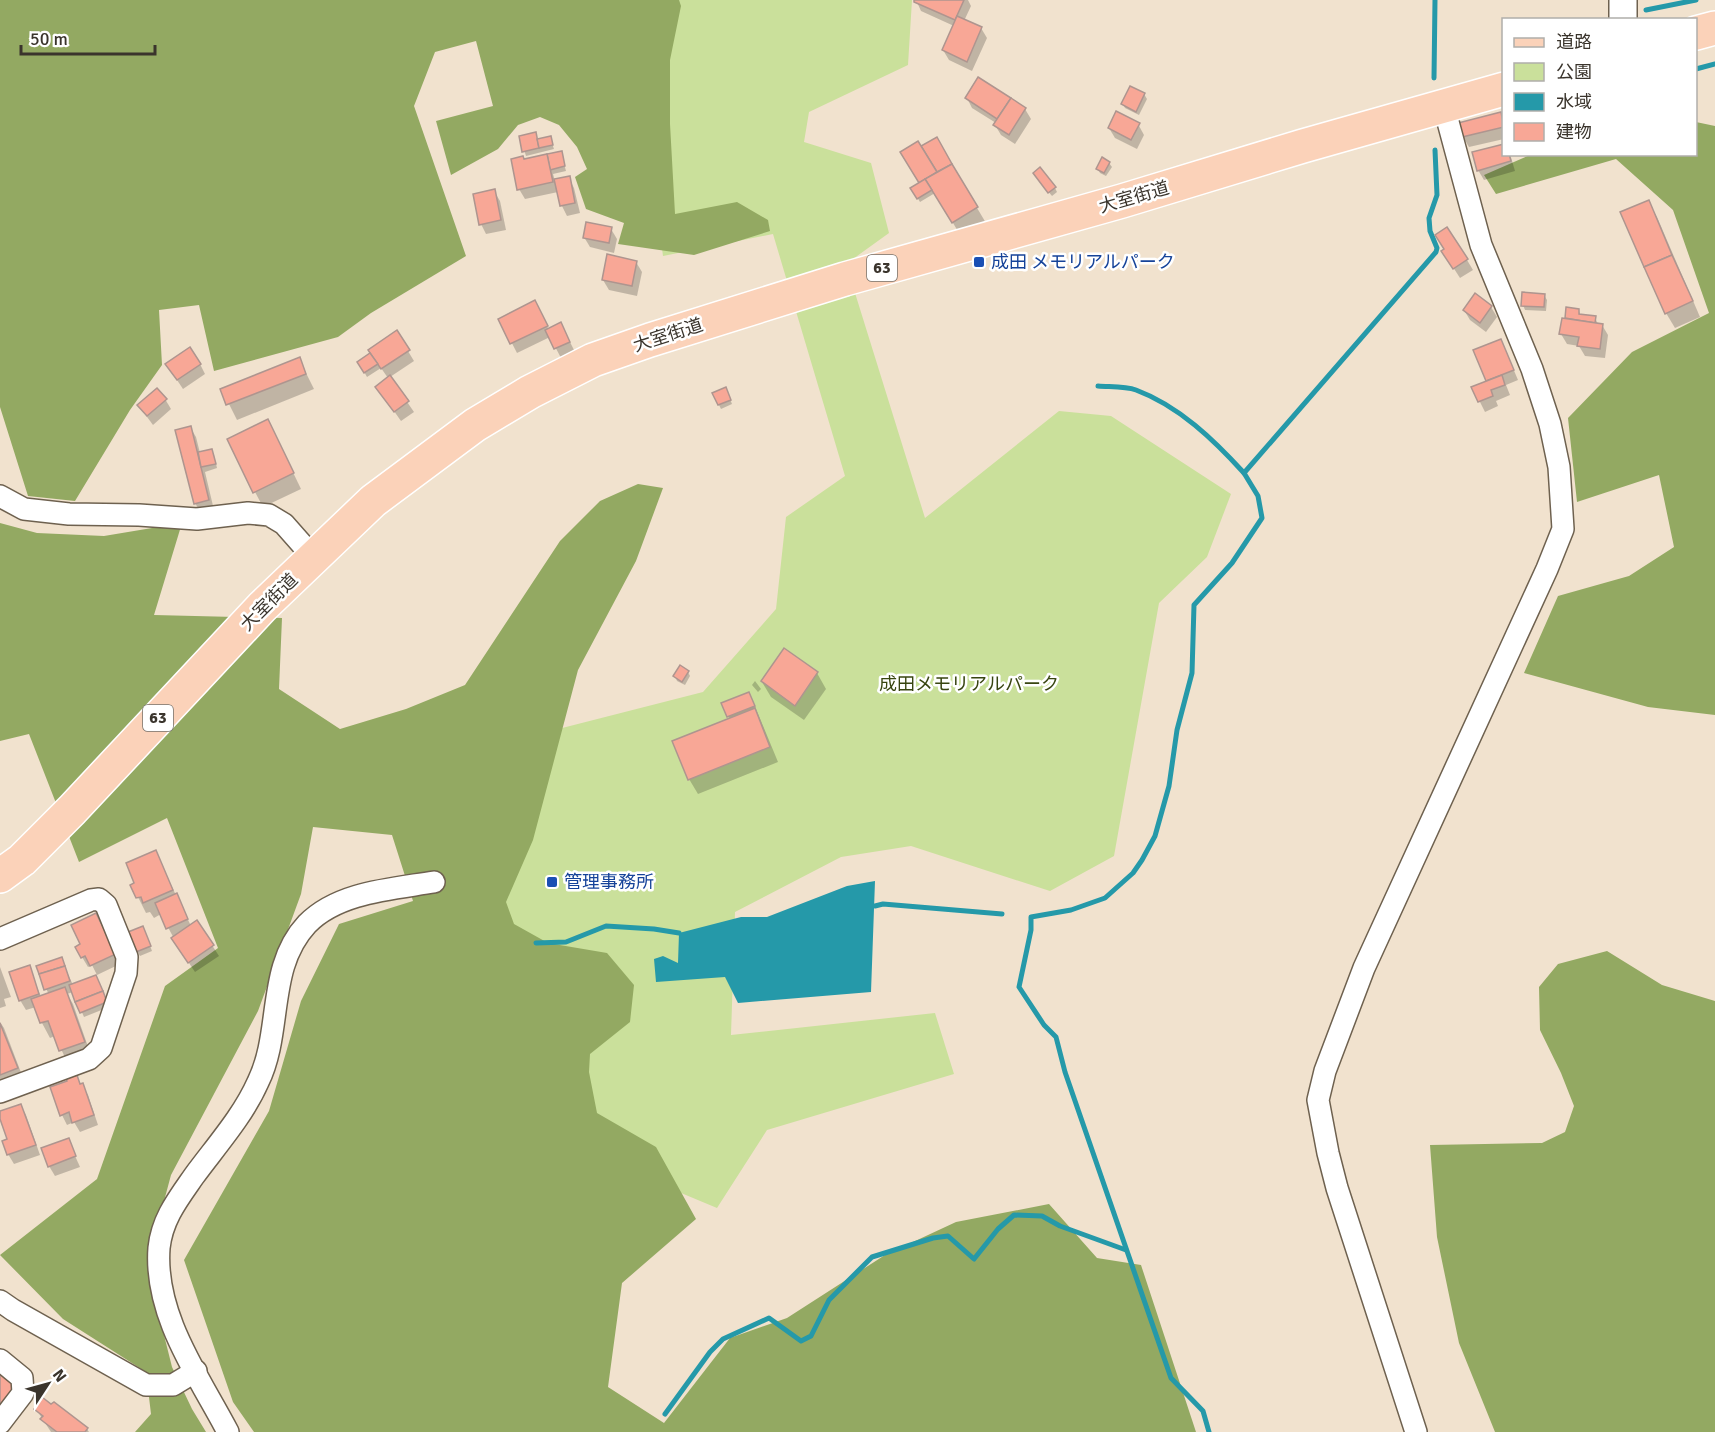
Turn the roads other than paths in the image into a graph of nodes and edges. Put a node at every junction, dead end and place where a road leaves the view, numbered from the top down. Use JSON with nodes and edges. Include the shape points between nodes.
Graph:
{"nodes":[{"id":1,"x":1623,"y":0,"type":"edge"},
{"id":2,"x":1623,"y":18,"type":"edge"},
{"id":3,"x":1715,"y":28,"type":"edge"},
{"id":4,"x":1697,"y":32,"type":"edge"},
{"id":5,"x":1502,"y":89,"type":"edge"},
{"id":6,"x":1443,"y":107,"type":"junction"},
{"id":7,"x":0,"y":496,"type":"edge"},
{"id":8,"x":314,"y":558,"type":"junction"},
{"id":9,"x":0,"y":876,"type":"edge"},
{"id":10,"x":434,"y":882,"type":"dead end"},
{"id":11,"x":0,"y":939,"type":"edge"},
{"id":12,"x":0,"y":1092,"type":"edge"},
{"id":13,"x":0,"y":1301,"type":"edge"},
{"id":14,"x":0,"y":1360,"type":"edge"},
{"id":15,"x":196,"y":1371,"type":"junction"},
{"id":16,"x":0,"y":1423,"type":"edge"},
{"id":17,"x":228,"y":1432,"type":"edge"},
{"id":18,"x":1416,"y":1432,"type":"edge"}],
"edges":[{"from":1,"to":2,"type":"street"},
{"from":3,"to":4,"type":"main road"},
{"from":5,"to":6,"type":"main road","name":"大室街道","number":"63"},
{"from":6,"to":8,"type":"main road","name":"大室街道","number":"63","via":[[845,279],[593,360],[475,425],[373,501]]},
{"from":6,"to":18,"type":"street","via":[[1481,245],[1550,424],[1559,467],[1563,529],[1364,968],[1318,1100],[1337,1188]]},
{"from":7,"to":8,"type":"street","via":[[24,509],[69,514],[197,519],[248,513],[269,515],[284,524]]},
{"from":8,"to":9,"type":"main road","name":"大室街道","number":"63","via":[[262,607],[72,810],[22,860]]},
{"from":10,"to":15,"type":"street","via":[[356,897],[331,906],[308,923],[291,945],[283,964],[267,1060],[259,1081],[163,1225],[159,1248],[165,1306]]},
{"from":11,"to":12,"type":"street","via":[[99,899],[106,905],[127,957],[126,973],[97,1054]]},
{"from":13,"to":15,"type":"street","via":[[146,1385],[173,1385]]},
{"from":14,"to":16,"type":"street","via":[[22,1378],[24,1394]]},
{"from":15,"to":17,"type":"street"}]}
